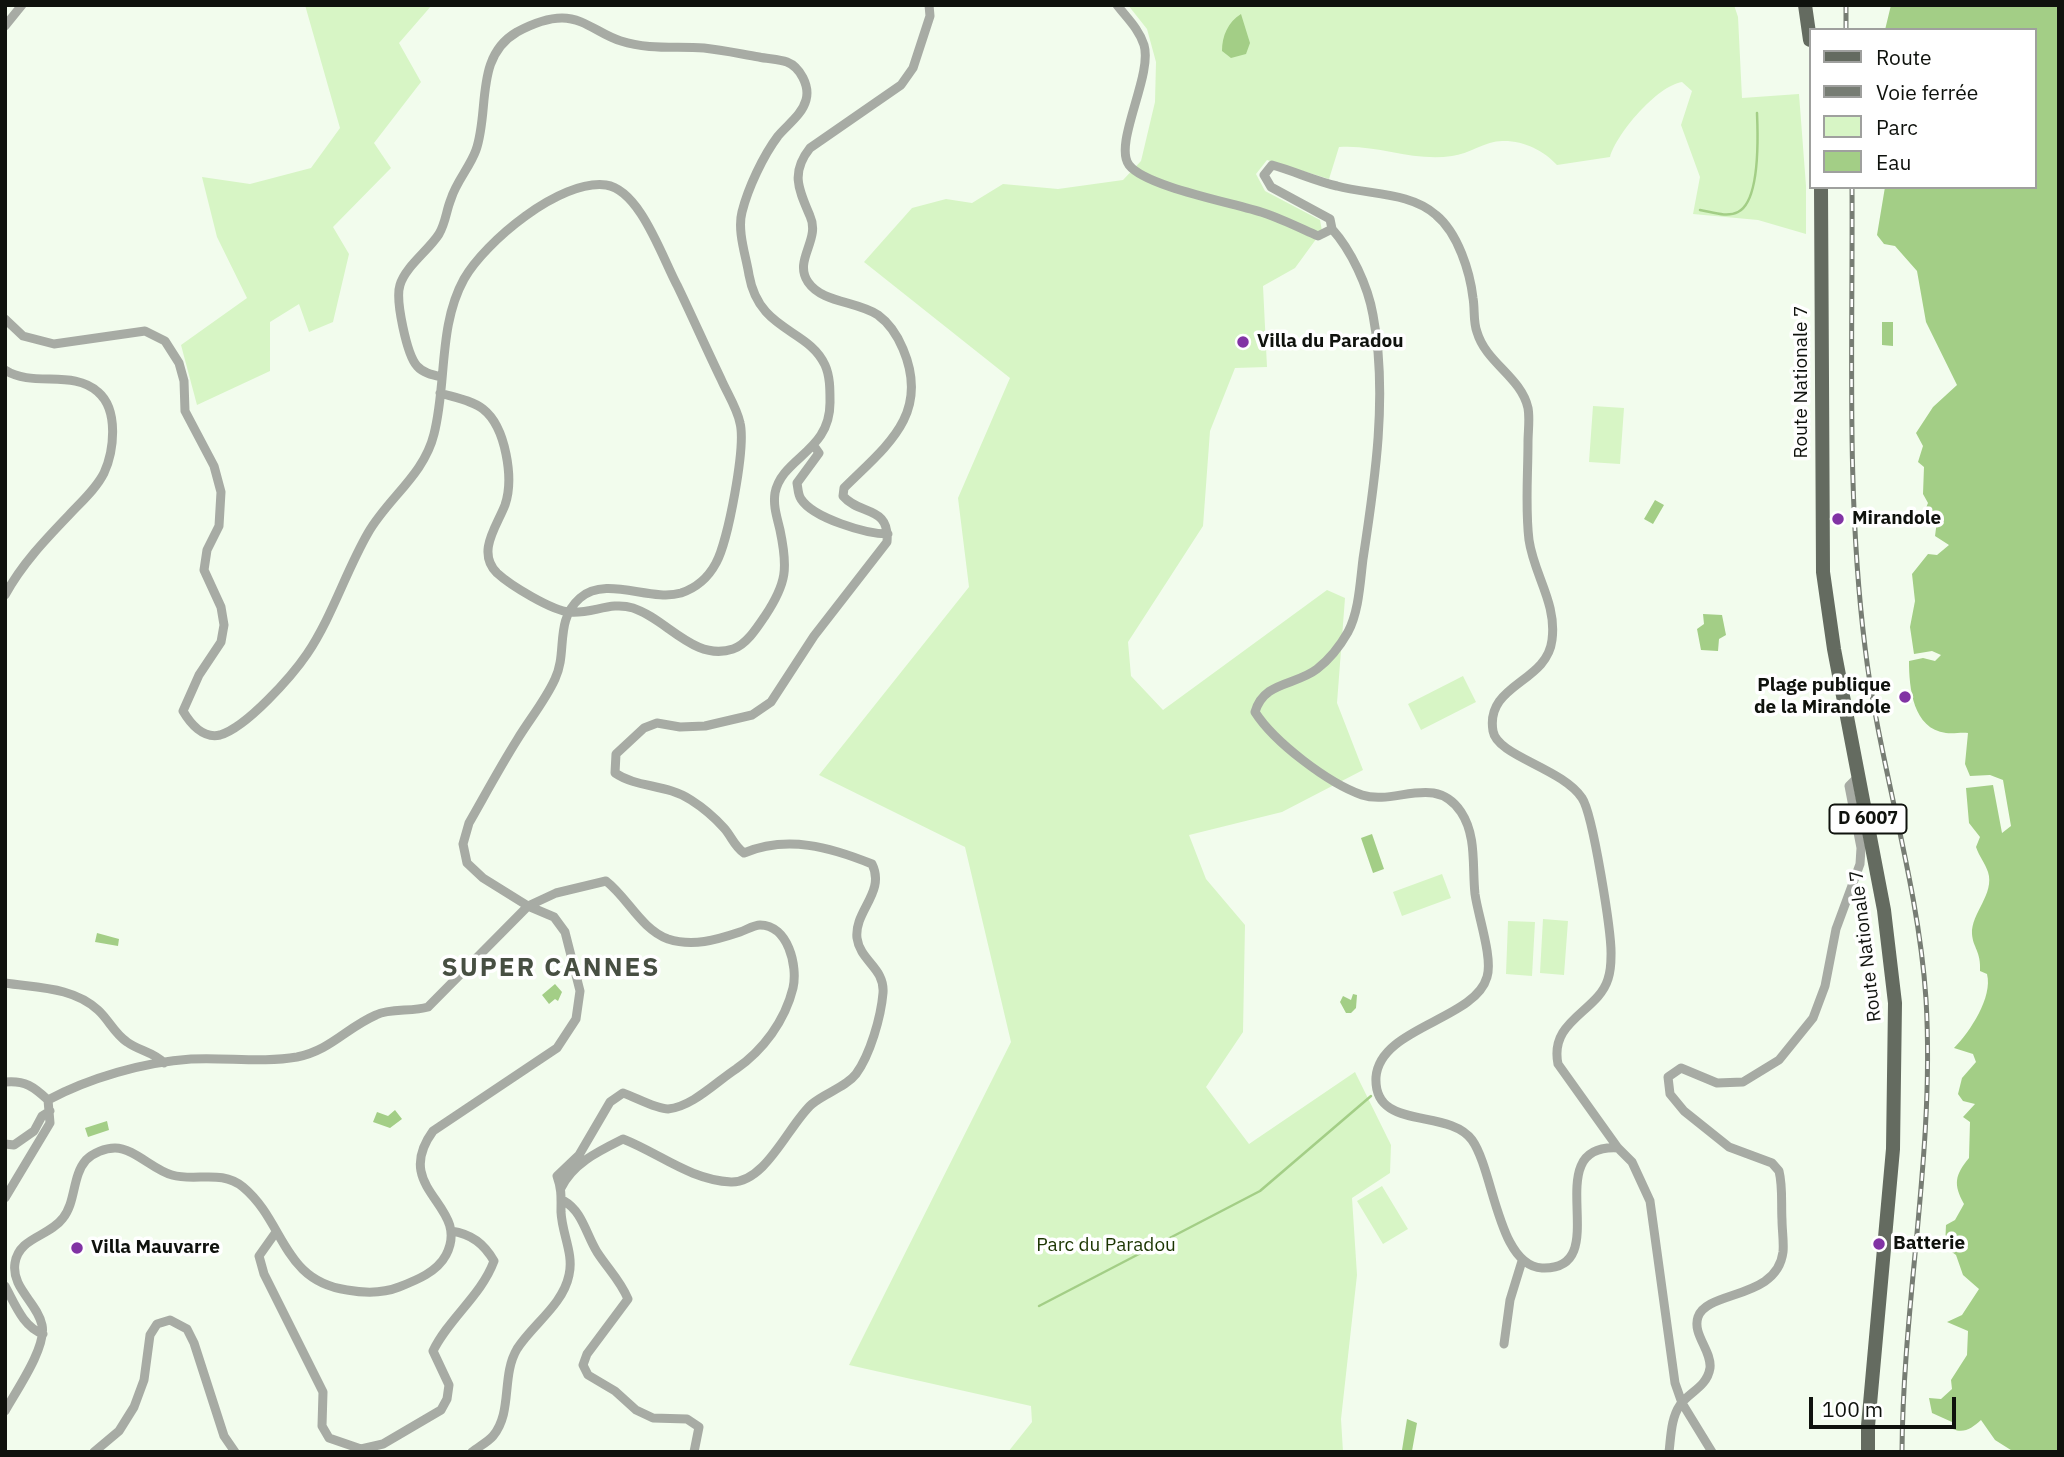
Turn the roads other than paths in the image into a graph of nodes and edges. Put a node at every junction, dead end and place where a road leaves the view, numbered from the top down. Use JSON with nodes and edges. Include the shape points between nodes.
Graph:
{"nodes":[{"id":1,"x":22,"y":5,"type":"edge"},
{"id":2,"x":929,"y":5,"type":"edge"},
{"id":3,"x":1117,"y":5,"type":"edge"},
{"id":4,"x":1805,"y":5,"type":"edge"},
{"id":5,"x":5,"y":26,"type":"edge"},
{"id":6,"x":1808,"y":28,"type":"edge"},
{"id":7,"x":1821,"y":189,"type":"edge"},
{"id":8,"x":1827,"y":189,"type":"edge"},
{"id":9,"x":1332,"y":229,"type":"junction"},
{"id":10,"x":7,"y":325,"type":"edge"},
{"id":11,"x":5,"y":370,"type":"edge"},
{"id":12,"x":442,"y":377,"type":"junction"},
{"id":13,"x":440,"y":393,"type":"junction"},
{"id":14,"x":814,"y":446,"type":"junction"},
{"id":15,"x":888,"y":534,"type":"junction"},
{"id":16,"x":5,"y":595,"type":"edge"},
{"id":17,"x":567,"y":612,"type":"junction"},
{"id":18,"x":1860,"y":775,"type":"junction"},
{"id":19,"x":528,"y":906,"type":"junction"},
{"id":20,"x":5,"y":983,"type":"edge"},
{"id":21,"x":164,"y":1063,"type":"junction"},
{"id":22,"x":5,"y":1082,"type":"edge"},
{"id":23,"x":48,"y":1100,"type":"junction"},
{"id":24,"x":50,"y":1111,"type":"junction"},
{"id":25,"x":5,"y":1143,"type":"edge"},
{"id":26,"x":1618,"y":1147,"type":"junction"},
{"id":27,"x":561,"y":1188,"type":"junction"},
{"id":28,"x":5,"y":1198,"type":"edge"},
{"id":29,"x":564,"y":1201,"type":"junction"},
{"id":30,"x":452,"y":1231,"type":"junction"},
{"id":31,"x":276,"y":1232,"type":"junction"},
{"id":32,"x":1522,"y":1261,"type":"junction"},
{"id":33,"x":5,"y":1286,"type":"edge"},
{"id":34,"x":43,"y":1334,"type":"junction"},
{"id":35,"x":1504,"y":1344,"type":"dead end"},
{"id":36,"x":1682,"y":1403,"type":"junction"},
{"id":37,"x":5,"y":1411,"type":"edge"},
{"id":38,"x":94,"y":1452,"type":"edge"},
{"id":39,"x":235,"y":1452,"type":"edge"},
{"id":40,"x":472,"y":1452,"type":"edge"},
{"id":41,"x":694,"y":1452,"type":"edge"},
{"id":42,"x":1669,"y":1452,"type":"edge"},
{"id":43,"x":1712,"y":1452,"type":"edge"},
{"id":44,"x":1868,"y":1452,"type":"edge"},
{"id":45,"x":1876,"y":1452,"type":"edge"}],
"edges":[{"from":1,"to":5,"type":"street"},
{"from":2,"to":15,"type":"street","via":[[930,16],[913,68],[901,85],[810,148],[798,174],[800,198],[814,233],[803,261],[806,280],[819,294],[880,316],[909,363],[907,417],[896,435],[844,488],[843,496],[883,520]]},
{"from":3,"to":9,"type":"street","via":[[1145,48],[1146,64],[1126,146],[1126,162],[1131,168],[1156,183],[1266,213],[1318,236]]},
{"from":4,"to":6,"type":"main road"},
{"from":7,"to":18,"type":"main road","name":"Route Nationale 7","number":"D 6007","via":[[1822,562]]},
{"from":8,"to":45,"type":"main road","number":"D 6007","via":[[1829,571],[1890,910],[1901,1002],[1895,1188]]},
{"from":9,"to":26,"type":"street","via":[[1330,219],[1271,187],[1264,175],[1272,165],[1337,186],[1408,200],[1438,216],[1463,259],[1484,351],[1520,390],[1528,408],[1527,522],[1531,551],[1550,602],[1552,643],[1545,660],[1502,695],[1492,711],[1493,735],[1506,751],[1544,766],[1567,782],[1583,799],[1592,821],[1612,954],[1608,981],[1571,1020],[1555,1051],[1558,1064]]},
{"from":9,"to":32,"type":"street","via":[[1369,297],[1376,338],[1374,487],[1357,602],[1349,630],[1333,654],[1315,670],[1268,690],[1258,699],[1255,712],[1279,741],[1364,796],[1433,792],[1449,799],[1462,813],[1473,846],[1487,979],[1458,1007],[1400,1042],[1384,1058],[1376,1073],[1376,1086],[1386,1107],[1458,1126],[1472,1139],[1513,1252]]},
{"from":10,"to":13,"type":"street","via":[[23,336],[54,344],[145,331],[165,341],[179,363],[186,411],[214,466],[220,492],[219,526],[207,550],[204,570],[224,625],[221,642],[183,710],[190,722],[211,735],[239,724],[309,652],[370,529],[417,473],[434,436]]},
{"from":11,"to":16,"type":"street","via":[[16,377],[81,383],[98,392],[112,426],[104,474],[18,572]]},
{"from":12,"to":13,"type":"street"},
{"from":12,"to":14,"type":"street","via":[[418,367],[409,353],[400,284],[446,220],[451,198],[476,149],[483,91],[501,46],[535,23],[562,18],[588,23],[614,39],[642,47],[703,48],[790,62],[802,75],[806,102],[776,138],[739,219],[751,287],[764,310],[824,362],[830,411]]},
{"from":12,"to":17,"type":"street","via":[[450,311],[464,278],[489,246],[531,213],[582,188],[606,185],[629,195],[735,409],[741,449],[718,561],[707,577],[693,589],[674,595],[591,592]]},
{"from":13,"to":17,"type":"street","via":[[482,408],[494,422],[502,444],[507,500],[490,538],[487,556],[493,570]]},
{"from":14,"to":15,"type":"street","via":[[819,453],[797,483],[800,498],[817,514],[864,533]]},
{"from":14,"to":17,"type":"street","via":[[781,477],[776,489],[774,506],[786,559],[783,586],[755,631],[737,649],[715,651],[694,646],[665,624],[632,608],[616,605]]},
{"from":15,"to":27,"type":"street","via":[[887,542],[814,636],[771,702],[752,715],[705,726],[657,723],[644,728],[616,754],[615,772],[693,801],[744,853],[789,841],[847,853],[872,864],[878,875],[856,937],[861,952],[881,974],[883,992],[855,1074],[812,1104],[749,1178],[731,1182],[679,1168],[623,1139],[583,1161]]},
{"from":17,"to":19,"type":"street","via":[[556,677],[469,823],[463,844],[467,863]]},
{"from":18,"to":36,"type":"street","via":[[1849,786],[1860,864],[1836,929],[1825,986],[1813,1018],[1779,1060],[1744,1082],[1717,1083],[1681,1068],[1668,1077],[1670,1094],[1684,1111],[1729,1147],[1772,1163],[1781,1180],[1783,1253],[1775,1273],[1756,1287],[1704,1308],[1698,1330],[1711,1366],[1697,1390]]},
{"from":18,"to":44,"type":"main road","name":"Route Nationale 7","number":"D 6007","via":[[1884,910],[1896,1048]]},
{"from":19,"to":21,"type":"street","via":[[428,1007],[378,1013],[322,1051],[294,1057]]},
{"from":19,"to":27,"type":"street","via":[[556,893],[606,881],[652,930],[669,939],[702,944],[760,925],[778,931],[789,948],[794,983],[772,1034],[753,1056],[685,1104],[666,1109],[623,1093],[610,1102],[579,1155],[557,1176]]},
{"from":19,"to":30,"type":"street","via":[[554,917],[565,932],[580,991],[576,1019],[557,1048],[433,1130],[423,1145],[418,1163],[424,1183],[445,1212]]},
{"from":20,"to":21,"type":"street","via":[[76,993],[100,1011],[113,1031]]},
{"from":21,"to":23,"type":"street","via":[[97,1080]]},
{"from":22,"to":23,"type":"street","via":[[33,1086]]},
{"from":23,"to":24,"type":"street"},
{"from":24,"to":25,"type":"street","via":[[14,1145]]},
{"from":24,"to":28,"type":"street","via":[[44,1137]]},
{"from":26,"to":32,"type":"street","via":[[1588,1155],[1577,1172],[1578,1241],[1570,1256],[1544,1268]]},
{"from":26,"to":36,"type":"street","via":[[1632,1162],[1650,1201],[1675,1383]]},
{"from":27,"to":29,"type":"street"},
{"from":29,"to":40,"type":"street","via":[[561,1211],[571,1264],[569,1279],[517,1350],[509,1369],[503,1418],[493,1436]]},
{"from":29,"to":41,"type":"street","via":[[579,1214],[628,1299],[587,1354],[583,1365],[588,1375],[653,1418],[687,1419],[699,1427]]},
{"from":30,"to":31,"type":"street","via":[[446,1255],[425,1277],[389,1291],[356,1292],[325,1287],[304,1272]]},
{"from":30,"to":31,"type":"street","via":[[465,1233],[486,1247],[494,1261],[488,1279],[441,1334],[433,1351],[449,1385],[447,1399],[435,1414],[383,1444],[361,1449],[329,1438],[321,1426],[323,1392],[259,1256]]},
{"from":31,"to":34,"type":"street","via":[[244,1188],[229,1179],[171,1175],[117,1148],[98,1151],[86,1160],[63,1219],[17,1254],[18,1285],[35,1309]]},
{"from":32,"to":35,"type":"street"},
{"from":33,"to":34,"type":"street","via":[[24,1321]]},
{"from":34,"to":37,"type":"street"},
{"from":36,"to":42,"type":"street"},
{"from":36,"to":43,"type":"street"},
{"from":38,"to":39,"type":"street","via":[[119,1431],[134,1407],[144,1380],[150,1335],[156,1324],[170,1320],[187,1329],[194,1343],[225,1436]]}]}
